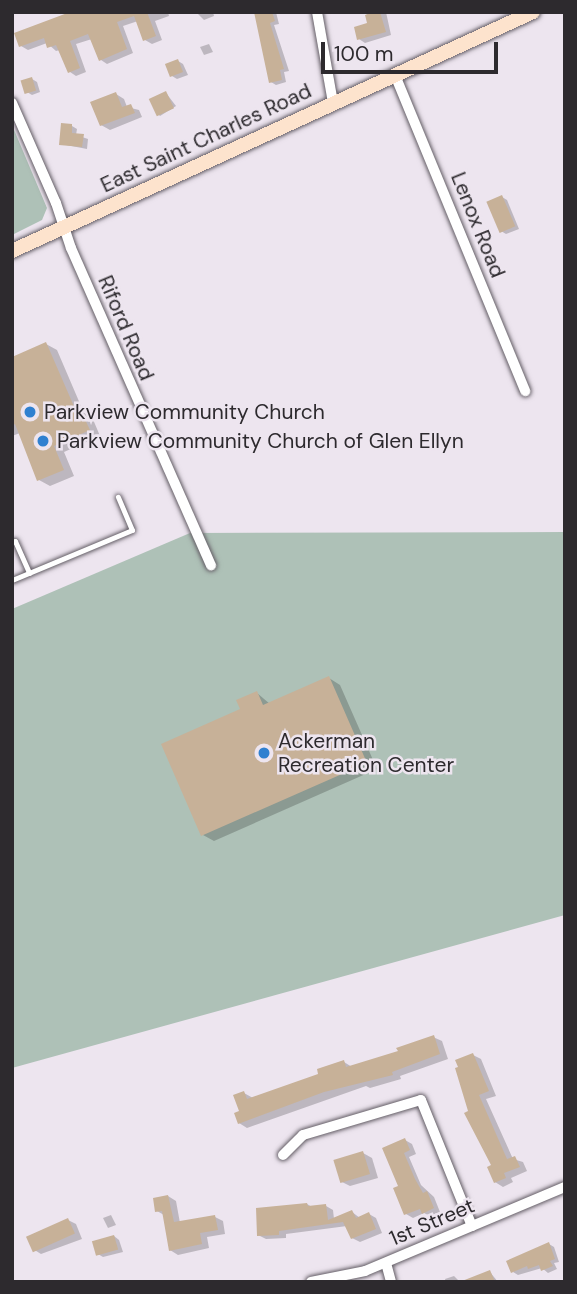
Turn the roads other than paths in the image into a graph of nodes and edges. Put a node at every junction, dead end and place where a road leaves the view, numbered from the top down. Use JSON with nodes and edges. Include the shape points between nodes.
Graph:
{"nodes":[{"id":1,"x":317,"y":12,"type":"edge"},
{"id":2,"x":533,"y":12,"type":"edge"},
{"id":3,"x":395,"y":75,"type":"junction"},
{"id":4,"x":12,"y":103,"type":"edge"},
{"id":5,"x":333,"y":103,"type":"junction"},
{"id":6,"x":64,"y":227,"type":"junction"},
{"id":7,"x":12,"y":250,"type":"edge"},
{"id":8,"x":525,"y":391,"type":"dead end"},
{"id":9,"x":118,"y":497,"type":"dead end"},
{"id":10,"x":12,"y":542,"type":"edge"},
{"id":11,"x":211,"y":566,"type":"dead end"},
{"id":12,"x":29,"y":573,"type":"junction"},
{"id":13,"x":12,"y":580,"type":"edge"},
{"id":14,"x":283,"y":1154,"type":"dead end"},
{"id":15,"x":565,"y":1187,"type":"edge"},
{"id":16,"x":472,"y":1226,"type":"junction"},
{"id":17,"x":386,"y":1263,"type":"junction"},
{"id":18,"x":312,"y":1282,"type":"edge"},
{"id":19,"x":391,"y":1282,"type":"edge"}],
"edges":[{"from":1,"to":5,"type":"street"},
{"from":2,"to":3,"type":"main road","name":"East Saint Charles Road"},
{"from":3,"to":5,"type":"main road","name":"East Saint Charles Road"},
{"from":3,"to":8,"type":"street","name":"Lenox Road"},
{"from":4,"to":6,"type":"street","name":"Riford Road"},
{"from":5,"to":6,"type":"main road","name":"East Saint Charles Road"},
{"from":6,"to":7,"type":"main road","name":"East Saint Charles Road"},
{"from":6,"to":11,"type":"street","name":"Riford Road"},
{"from":9,"to":12,"type":"lane","via":[[132,530]]},
{"from":10,"to":12,"type":"lane"},
{"from":12,"to":13,"type":"lane"},
{"from":14,"to":16,"type":"street","via":[[303,1135],[421,1100]]},
{"from":15,"to":16,"type":"street","name":"1st Street"},
{"from":16,"to":17,"type":"street","name":"1st Street"},
{"from":17,"to":18,"type":"street","name":"1st Street"},
{"from":17,"to":19,"type":"street"}]}
